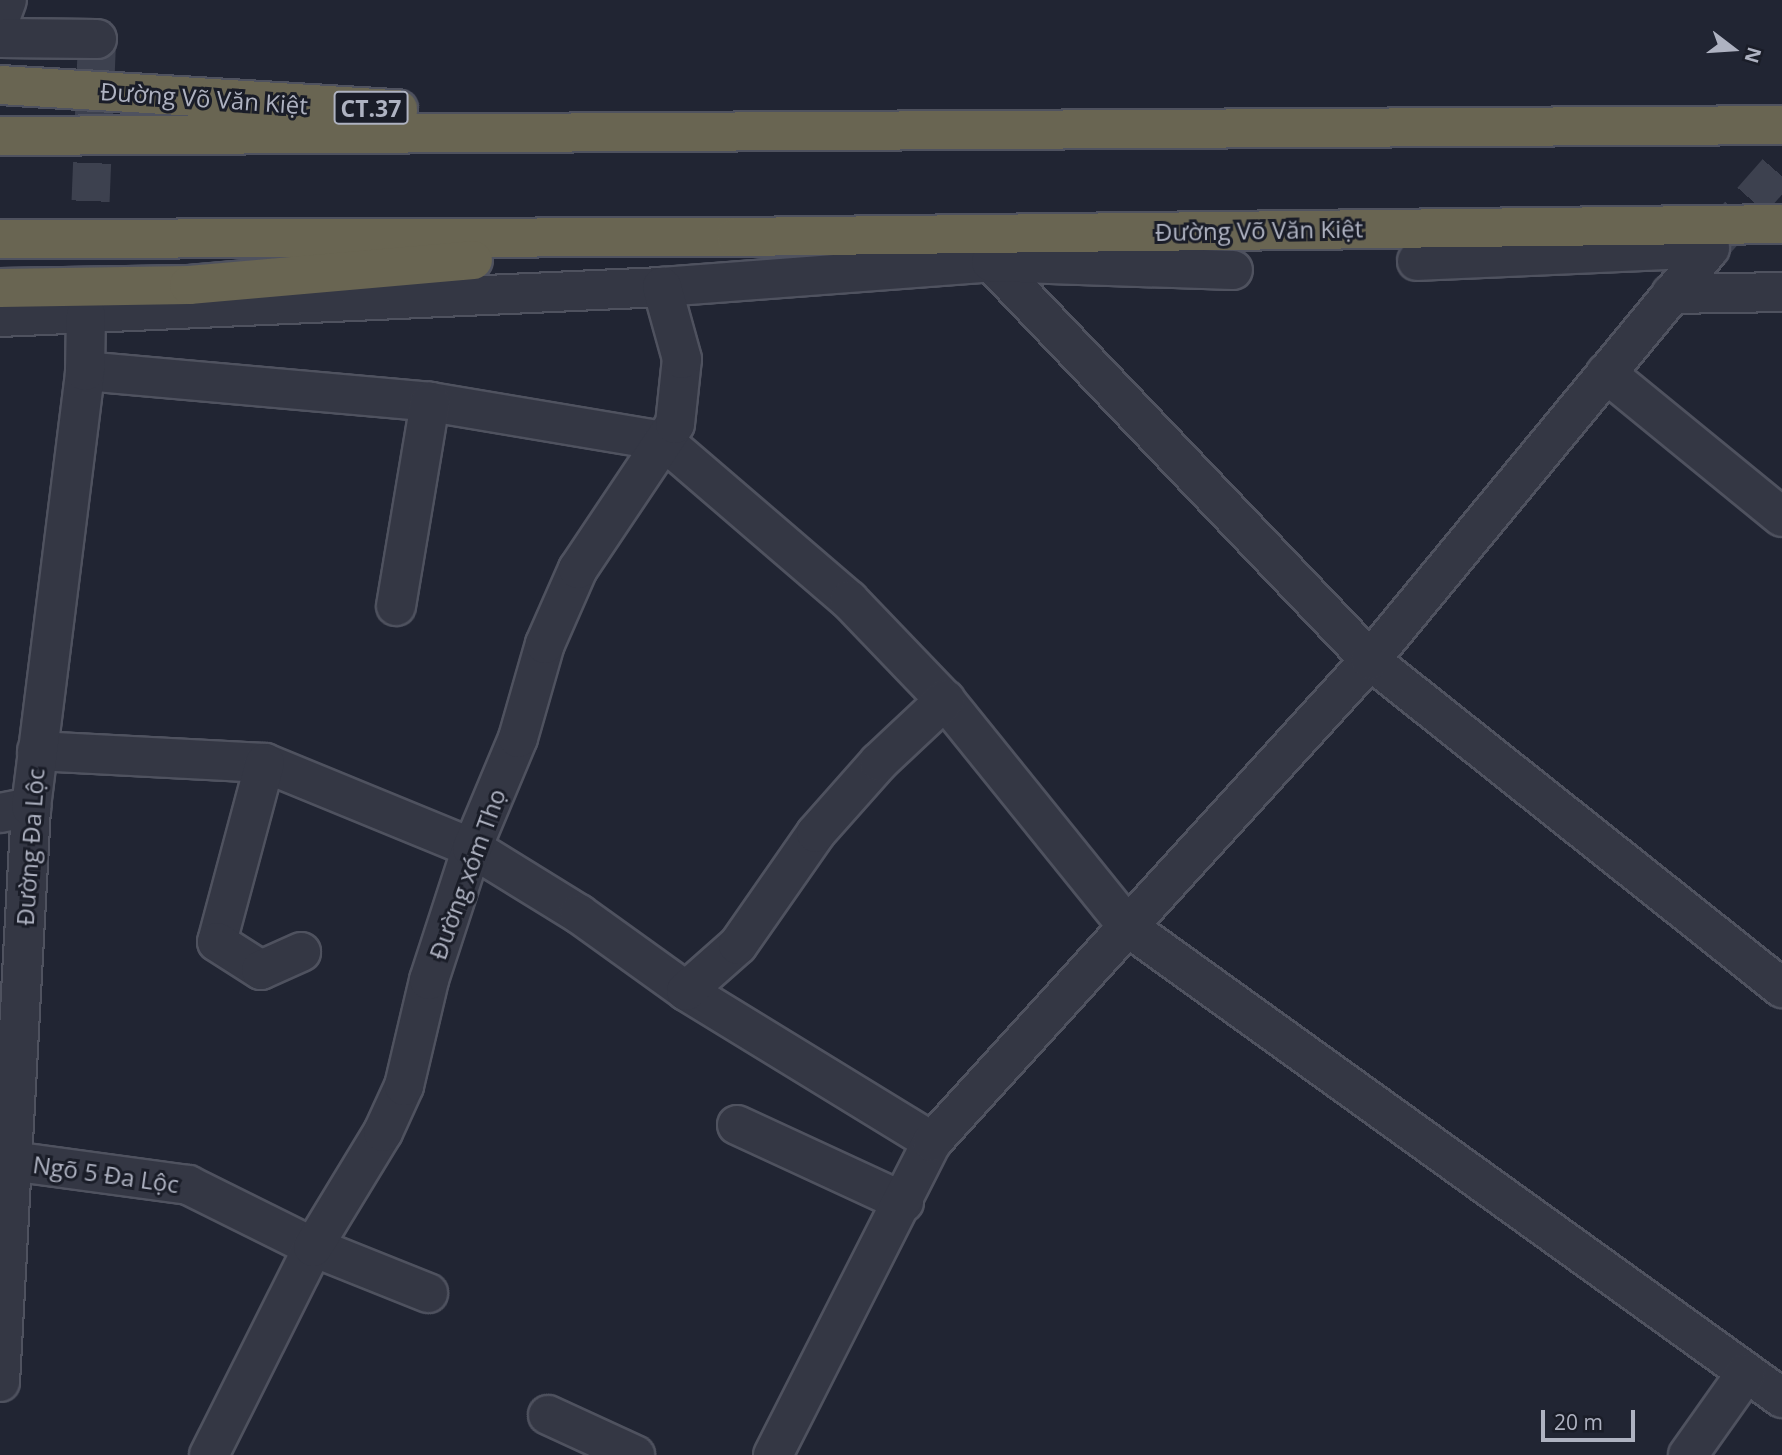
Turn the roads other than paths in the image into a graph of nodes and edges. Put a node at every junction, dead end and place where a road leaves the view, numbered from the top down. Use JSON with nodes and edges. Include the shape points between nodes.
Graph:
{"nodes":[{"id":1,"x":7,"y":0,"type":"edge"},
{"id":2,"x":0,"y":19,"type":"edge"},
{"id":3,"x":0,"y":38,"type":"edge"},
{"id":4,"x":97,"y":39,"type":"dead end"},
{"id":5,"x":0,"y":85,"type":"edge"},
{"id":6,"x":1782,"y":125,"type":"edge"},
{"id":7,"x":743,"y":130,"type":"junction"},
{"id":8,"x":0,"y":136,"type":"edge"},
{"id":9,"x":1782,"y":224,"type":"edge"},
{"id":10,"x":736,"y":237,"type":"junction"},
{"id":11,"x":0,"y":239,"type":"edge"},
{"id":12,"x":1417,"y":261,"type":"dead end"},
{"id":13,"x":991,"y":262,"type":"junction"},
{"id":14,"x":1233,"y":270,"type":"dead end"},
{"id":15,"x":662,"y":287,"type":"junction"},
{"id":16,"x":0,"y":288,"type":"edge"},
{"id":17,"x":1782,"y":292,"type":"edge"},
{"id":18,"x":1671,"y":294,"type":"junction"},
{"id":19,"x":86,"y":315,"type":"junction"},
{"id":20,"x":0,"y":317,"type":"edge"},
{"id":21,"x":85,"y":372,"type":"junction"},
{"id":22,"x":1606,"y":373,"type":"junction"},
{"id":23,"x":430,"y":402,"type":"junction"},
{"id":24,"x":664,"y":441,"type":"junction"},
{"id":25,"x":1782,"y":517,"type":"edge"},
{"id":26,"x":396,"y":606,"type":"dead end"},
{"id":27,"x":1370,"y":660,"type":"junction"},
{"id":28,"x":945,"y":700,"type":"junction"},
{"id":29,"x":37,"y":751,"type":"junction"},
{"id":30,"x":264,"y":763,"type":"junction"},
{"id":31,"x":15,"y":810,"type":"edge"},
{"id":32,"x":472,"y":848,"type":"junction"},
{"id":33,"x":1128,"y":927,"type":"junction"},
{"id":34,"x":301,"y":951,"type":"dead end"},
{"id":35,"x":1782,"y":988,"type":"edge"},
{"id":36,"x":686,"y":991,"type":"junction"},
{"id":37,"x":737,"y":1125,"type":"dead end"},
{"id":38,"x":932,"y":1142,"type":"junction"},
{"id":39,"x":11,"y":1161,"type":"junction"},
{"id":40,"x":904,"y":1202,"type":"junction"},
{"id":41,"x":313,"y":1247,"type":"junction"},
{"id":42,"x":428,"y":1293,"type":"dead end"},
{"id":43,"x":1746,"y":1373,"type":"junction"},
{"id":44,"x":0,"y":1382,"type":"edge"},
{"id":45,"x":1782,"y":1398,"type":"edge"},
{"id":46,"x":548,"y":1415,"type":"dead end"},
{"id":47,"x":209,"y":1455,"type":"edge"},
{"id":48,"x":635,"y":1455,"type":"edge"},
{"id":49,"x":773,"y":1455,"type":"edge"},
{"id":50,"x":1688,"y":1455,"type":"edge"}],
"edges":[{"from":1,"to":2,"type":"street"},
{"from":3,"to":4,"type":"street"},
{"from":5,"to":7,"type":"highway","name":"Đường Võ Văn Kiệt","number":"CT.37"},
{"from":6,"to":7,"type":"highway","name":"Đường Võ Văn Kiệt"},
{"from":7,"to":8,"type":"highway","name":"Đường Võ Văn Kiệt"},
{"from":9,"to":10,"type":"highway","name":"Đường Võ Văn Kiệt"},
{"from":10,"to":11,"type":"highway","name":"Đường Võ Văn Kiệt"},
{"from":10,"to":16,"type":"highway","name":"Đường Võ Văn Kiệt","via":[[189,285]]},
{"from":12,"to":18,"type":"street","via":[[1710,248]]},
{"from":13,"to":14,"type":"street"},
{"from":13,"to":15,"type":"street"},
{"from":13,"to":27,"type":"street"},
{"from":15,"to":19,"type":"street"},
{"from":15,"to":24,"type":"street","name":"Đường xóm Thọ","via":[[681,359],[681,400],[675,424]]},
{"from":17,"to":18,"type":"street"},
{"from":18,"to":22,"type":"street"},
{"from":19,"to":20,"type":"street"},
{"from":19,"to":21,"type":"street","name":"Đường Đa Lộc"},
{"from":21,"to":23,"type":"street"},
{"from":21,"to":29,"type":"street","name":"Đường Đa Lộc"},
{"from":22,"to":25,"type":"street"},
{"from":22,"to":27,"type":"street"},
{"from":23,"to":24,"type":"street"},
{"from":23,"to":26,"type":"street"},
{"from":24,"to":28,"type":"street","via":[[849,600]]},
{"from":24,"to":32,"type":"street","name":"Đường xóm Thọ","via":[[578,569],[545,644],[518,738]]},
{"from":27,"to":33,"type":"street"},
{"from":27,"to":35,"type":"street"},
{"from":28,"to":33,"type":"street"},
{"from":28,"to":36,"type":"street","via":[[879,762],[816,833],[738,944]]},
{"from":29,"to":30,"type":"street"},
{"from":29,"to":31,"type":"street","name":"Đường Đa Lộc"},
{"from":30,"to":32,"type":"street"},
{"from":30,"to":34,"type":"street","via":[[217,942],[261,970]]},
{"from":31,"to":39,"type":"street","name":"Đường Đa Lộc"},
{"from":32,"to":36,"type":"street","via":[[579,914]]},
{"from":32,"to":41,"type":"street","name":"Đường xóm Thọ","via":[[429,979],[404,1086],[377,1143]]},
{"from":33,"to":38,"type":"street"},
{"from":33,"to":43,"type":"street"},
{"from":36,"to":38,"type":"street"},
{"from":37,"to":40,"type":"street"},
{"from":38,"to":40,"type":"street"},
{"from":39,"to":41,"type":"street","name":"Ngõ 5 Đa Lộc","via":[[188,1185]]},
{"from":39,"to":44,"type":"street","name":"Đường Đa Lộc"},
{"from":40,"to":49,"type":"street"},
{"from":41,"to":42,"type":"street","name":"Ngõ 5 Đa Lộc"},
{"from":41,"to":47,"type":"street","name":"Đường xóm Thọ"},
{"from":43,"to":45,"type":"street"},
{"from":43,"to":50,"type":"street"},
{"from":46,"to":48,"type":"street"}]}
